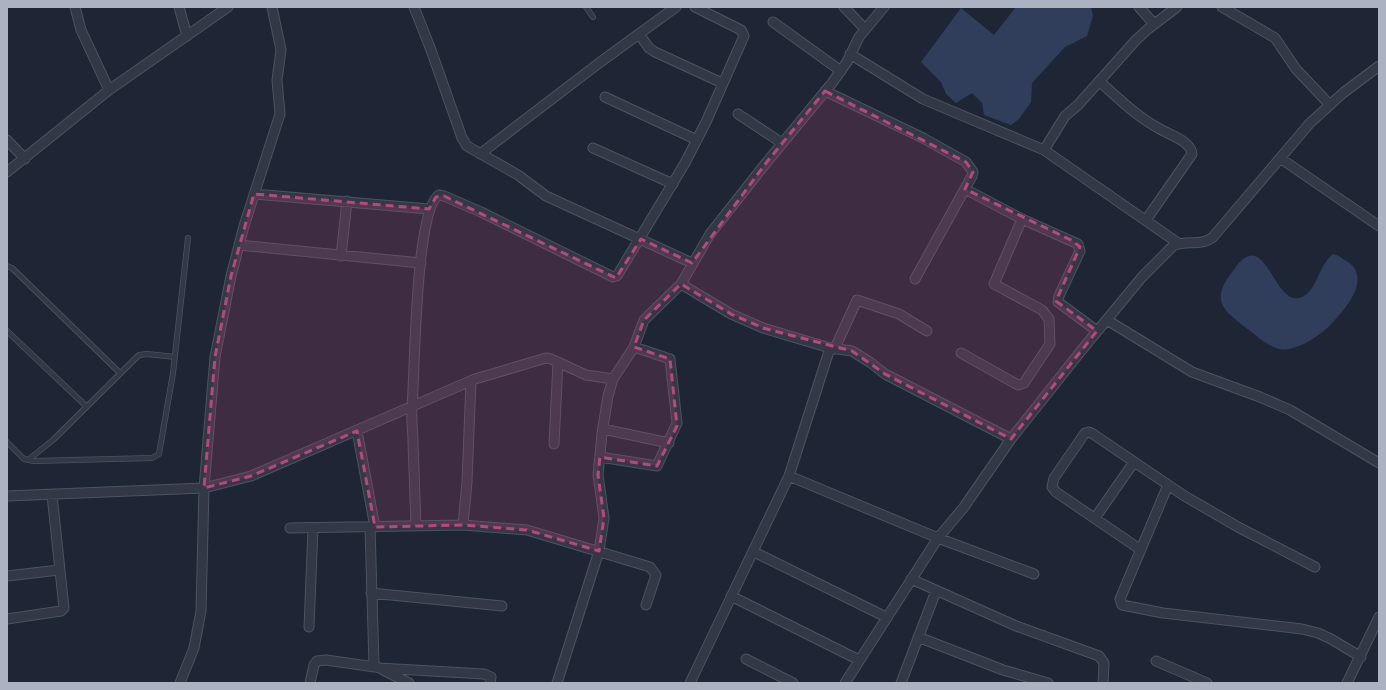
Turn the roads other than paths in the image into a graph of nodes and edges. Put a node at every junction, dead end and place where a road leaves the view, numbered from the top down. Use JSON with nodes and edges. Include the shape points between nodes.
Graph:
{"nodes":[{"id":1,"x":74,"y":7,"type":"edge"},
{"id":2,"x":179,"y":7,"type":"edge"},
{"id":3,"x":228,"y":7,"type":"edge"},
{"id":4,"x":272,"y":7,"type":"edge"},
{"id":5,"x":414,"y":7,"type":"edge"},
{"id":6,"x":586,"y":7,"type":"edge"},
{"id":7,"x":676,"y":7,"type":"edge"},
{"id":8,"x":695,"y":7,"type":"edge"},
{"id":9,"x":844,"y":7,"type":"edge"},
{"id":10,"x":884,"y":7,"type":"edge"},
{"id":11,"x":1139,"y":7,"type":"edge"},
{"id":12,"x":1177,"y":7,"type":"edge"},
{"id":13,"x":1222,"y":7,"type":"edge"},
{"id":14,"x":215,"y":11,"type":"edge"},
{"id":15,"x":593,"y":18,"type":"dead end"},
{"id":16,"x":773,"y":22,"type":"dead end"},
{"id":17,"x":1154,"y":24,"type":"junction"},
{"id":18,"x":865,"y":29,"type":"junction"},
{"id":19,"x":639,"y":34,"type":"junction"},
{"id":20,"x":187,"y":36,"type":"junction"},
{"id":21,"x":850,"y":54,"type":"junction"},
{"id":22,"x":1379,"y":66,"type":"edge"},
{"id":23,"x":840,"y":71,"type":"junction"},
{"id":24,"x":1099,"y":82,"type":"junction"},
{"id":25,"x":722,"y":84,"type":"junction"},
{"id":26,"x":108,"y":90,"type":"junction"},
{"id":27,"x":825,"y":91,"type":"junction"},
{"id":28,"x":605,"y":97,"type":"dead end"},
{"id":29,"x":1330,"y":105,"type":"junction"},
{"id":30,"x":738,"y":114,"type":"dead end"},
{"id":31,"x":7,"y":140,"type":"edge"},
{"id":32,"x":697,"y":140,"type":"junction"},
{"id":33,"x":782,"y":143,"type":"junction"},
{"id":34,"x":593,"y":148,"type":"dead end"},
{"id":35,"x":1044,"y":150,"type":"junction"},
{"id":36,"x":480,"y":154,"type":"junction"},
{"id":37,"x":1280,"y":158,"type":"junction"},
{"id":38,"x":25,"y":159,"type":"junction"},
{"id":39,"x":7,"y":172,"type":"edge"},
{"id":40,"x":672,"y":184,"type":"junction"},
{"id":41,"x":965,"y":189,"type":"junction"},
{"id":42,"x":254,"y":194,"type":"junction"},
{"id":43,"x":347,"y":201,"type":"junction"},
{"id":44,"x":430,"y":209,"type":"junction"},
{"id":45,"x":1022,"y":219,"type":"junction"},
{"id":46,"x":1146,"y":220,"type":"junction"},
{"id":47,"x":1379,"y":226,"type":"edge"},
{"id":48,"x":188,"y":238,"type":"dead end"},
{"id":49,"x":641,"y":239,"type":"junction"},
{"id":50,"x":1178,"y":243,"type":"junction"},
{"id":51,"x":239,"y":245,"type":"junction"},
{"id":52,"x":341,"y":256,"type":"junction"},
{"id":53,"x":421,"y":263,"type":"junction"},
{"id":54,"x":692,"y":263,"type":"junction"},
{"id":55,"x":7,"y":266,"type":"edge"},
{"id":56,"x":915,"y":279,"type":"dead end"},
{"id":57,"x":681,"y":284,"type":"junction"},
{"id":58,"x":1107,"y":320,"type":"junction"},
{"id":59,"x":7,"y":331,"type":"edge"},
{"id":60,"x":927,"y":331,"type":"dead end"},
{"id":61,"x":1097,"y":331,"type":"junction"},
{"id":62,"x":634,"y":347,"type":"junction"},
{"id":63,"x":832,"y":348,"type":"junction"},
{"id":64,"x":962,"y":353,"type":"dead end"},
{"id":65,"x":175,"y":357,"type":"junction"},
{"id":66,"x":558,"y":362,"type":"junction"},
{"id":67,"x":120,"y":373,"type":"junction"},
{"id":68,"x":612,"y":379,"type":"junction"},
{"id":69,"x":471,"y":381,"type":"junction"},
{"id":70,"x":86,"y":406,"type":"junction"},
{"id":71,"x":412,"y":406,"type":"junction"},
{"id":72,"x":603,"y":430,"type":"junction"},
{"id":73,"x":357,"y":431,"type":"junction"},
{"id":74,"x":1011,"y":439,"type":"junction"},
{"id":75,"x":7,"y":442,"type":"edge"},
{"id":76,"x":554,"y":444,"type":"dead end"},
{"id":77,"x":669,"y":444,"type":"junction"},
{"id":78,"x":600,"y":457,"type":"junction"},
{"id":79,"x":28,"y":460,"type":"junction"},
{"id":80,"x":1134,"y":462,"type":"junction"},
{"id":81,"x":1379,"y":463,"type":"edge"},
{"id":82,"x":789,"y":476,"type":"junction"},
{"id":83,"x":1168,"y":485,"type":"junction"},
{"id":84,"x":204,"y":488,"type":"junction"},
{"id":85,"x":52,"y":495,"type":"junction"},
{"id":86,"x":7,"y":496,"type":"edge"},
{"id":87,"x":1095,"y":518,"type":"junction"},
{"id":88,"x":463,"y":525,"type":"junction"},
{"id":89,"x":416,"y":526,"type":"junction"},
{"id":90,"x":372,"y":527,"type":"junction"},
{"id":91,"x":290,"y":528,"type":"dead end"},
{"id":92,"x":313,"y":528,"type":"junction"},
{"id":93,"x":938,"y":538,"type":"junction"},
{"id":94,"x":1141,"y":550,"type":"junction"},
{"id":95,"x":599,"y":551,"type":"junction"},
{"id":96,"x":754,"y":552,"type":"junction"},
{"id":97,"x":1315,"y":567,"type":"dead end"},
{"id":98,"x":59,"y":570,"type":"junction"},
{"id":99,"x":1034,"y":574,"type":"dead end"},
{"id":100,"x":7,"y":576,"type":"edge"},
{"id":101,"x":911,"y":580,"type":"junction"},
{"id":102,"x":936,"y":591,"type":"junction"},
{"id":103,"x":371,"y":593,"type":"junction"},
{"id":104,"x":731,"y":596,"type":"junction"},
{"id":105,"x":646,"y":605,"type":"dead end"},
{"id":106,"x":502,"y":606,"type":"dead end"},
{"id":107,"x":886,"y":617,"type":"junction"},
{"id":108,"x":1379,"y":617,"type":"edge"},
{"id":109,"x":7,"y":619,"type":"edge"},
{"id":110,"x":309,"y":627,"type":"dead end"},
{"id":111,"x":918,"y":637,"type":"junction"},
{"id":112,"x":1360,"y":657,"type":"junction"},
{"id":113,"x":746,"y":659,"type":"dead end"},
{"id":114,"x":859,"y":660,"type":"junction"},
{"id":115,"x":1156,"y":662,"type":"dead end"},
{"id":116,"x":377,"y":668,"type":"junction"},
{"id":117,"x":180,"y":683,"type":"edge"},
{"id":118,"x":310,"y":683,"type":"edge"},
{"id":119,"x":408,"y":683,"type":"edge"},
{"id":120,"x":490,"y":683,"type":"edge"},
{"id":121,"x":557,"y":683,"type":"edge"},
{"id":122,"x":690,"y":683,"type":"edge"},
{"id":123,"x":793,"y":683,"type":"edge"},
{"id":124,"x":845,"y":683,"type":"edge"},
{"id":125,"x":901,"y":683,"type":"edge"},
{"id":126,"x":1048,"y":683,"type":"edge"},
{"id":127,"x":1103,"y":683,"type":"edge"},
{"id":128,"x":1207,"y":683,"type":"edge"},
{"id":129,"x":1347,"y":683,"type":"edge"}],
"edges":[{"from":1,"to":26,"type":"street"},
{"from":2,"to":20,"type":"street"},
{"from":3,"to":14,"type":"street"},
{"from":4,"to":42,"type":"street","via":[[281,50],[277,80],[280,114]]},
{"from":5,"to":36,"type":"street","via":[[462,138],[467,146]]},
{"from":6,"to":15,"type":"lane"},
{"from":7,"to":19,"type":"street"},
{"from":8,"to":25,"type":"street","via":[[745,34]]},
{"from":9,"to":18,"type":"street"},
{"from":10,"to":18,"type":"street"},
{"from":11,"to":17,"type":"street"},
{"from":12,"to":17,"type":"street"},
{"from":13,"to":29,"type":"street","via":[[1272,35],[1296,69]]},
{"from":14,"to":20,"type":"street"},
{"from":16,"to":23,"type":"street"},
{"from":17,"to":24,"type":"street","via":[[1136,40]]},
{"from":18,"to":21,"type":"street"},
{"from":19,"to":25,"type":"street","via":[[649,48]]},
{"from":19,"to":36,"type":"street"},
{"from":20,"to":26,"type":"street"},
{"from":21,"to":23,"type":"street"},
{"from":21,"to":35,"type":"street","via":[[923,99]]},
{"from":22,"to":29,"type":"street"},
{"from":23,"to":27,"type":"street"},
{"from":24,"to":35,"type":"street","via":[[1065,116]]},
{"from":24,"to":46,"type":"street","via":[[1144,120],[1188,144],[1192,151]]},
{"from":25,"to":32,"type":"street"},
{"from":26,"to":38,"type":"street"},
{"from":27,"to":33,"type":"street"},
{"from":27,"to":41,"type":"street","via":[[923,138],[966,162],[973,172]]},
{"from":28,"to":32,"type":"street"},
{"from":29,"to":37,"type":"street","via":[[1310,123]]},
{"from":30,"to":33,"type":"street"},
{"from":31,"to":38,"type":"street"},
{"from":32,"to":40,"type":"street"},
{"from":33,"to":54,"type":"street","via":[[710,234]]},
{"from":34,"to":40,"type":"street"},
{"from":35,"to":46,"type":"street"},
{"from":36,"to":49,"type":"street","via":[[513,172],[546,196]]},
{"from":37,"to":47,"type":"street"},
{"from":37,"to":50,"type":"street","via":[[1213,237],[1204,243]]},
{"from":38,"to":39,"type":"street"},
{"from":40,"to":49,"type":"street"},
{"from":41,"to":45,"type":"street"},
{"from":41,"to":56,"type":"street"},
{"from":42,"to":43,"type":"street"},
{"from":42,"to":51,"type":"street"},
{"from":43,"to":44,"type":"street"},
{"from":43,"to":52,"type":"street"},
{"from":44,"to":49,"type":"street","via":[[436,197],[444,196],[613,277],[617,276]]},
{"from":44,"to":53,"type":"street"},
{"from":45,"to":61,"type":"street","via":[[1078,244],[1080,251],[1058,302]]},
{"from":45,"to":64,"type":"street","via":[[994,284],[1046,313],[1050,323],[1050,344],[1020,385]]},
{"from":46,"to":50,"type":"street"},
{"from":48,"to":65,"type":"lane"},
{"from":49,"to":54,"type":"street"},
{"from":50,"to":58,"type":"street","via":[[1152,267]]},
{"from":51,"to":52,"type":"street"},
{"from":51,"to":84,"type":"street","via":[[215,357]]},
{"from":52,"to":53,"type":"street"},
{"from":53,"to":71,"type":"street","via":[[414,332]]},
{"from":54,"to":57,"type":"street"},
{"from":55,"to":67,"type":"lane"},
{"from":57,"to":62,"type":"street","via":[[644,320]]},
{"from":57,"to":63,"type":"street","via":[[730,314],[763,328]]},
{"from":58,"to":61,"type":"street"},
{"from":58,"to":81,"type":"street","via":[[1192,372],[1290,410]]},
{"from":59,"to":70,"type":"lane"},
{"from":60,"to":63,"type":"street","via":[[899,314],[857,300]]},
{"from":61,"to":74,"type":"street"},
{"from":62,"to":68,"type":"street"},
{"from":62,"to":77,"type":"street","via":[[668,357],[671,361],[677,423]]},
{"from":63,"to":74,"type":"street","via":[[852,351],[885,374]]},
{"from":63,"to":82,"type":"street"},
{"from":65,"to":67,"type":"lane","via":[[139,355]]},
{"from":65,"to":79,"type":"lane","via":[[157,457]]},
{"from":66,"to":68,"type":"street","via":[[586,375]]},
{"from":66,"to":69,"type":"street","via":[[546,358]]},
{"from":66,"to":76,"type":"street"},
{"from":67,"to":70,"type":"lane"},
{"from":68,"to":72,"type":"street"},
{"from":69,"to":71,"type":"street"},
{"from":69,"to":88,"type":"street"},
{"from":70,"to":79,"type":"lane","via":[[53,440]]},
{"from":71,"to":73,"type":"street"},
{"from":71,"to":89,"type":"street"},
{"from":72,"to":77,"type":"street"},
{"from":72,"to":78,"type":"street"},
{"from":73,"to":84,"type":"street","via":[[251,476]]},
{"from":73,"to":90,"type":"street"},
{"from":74,"to":93,"type":"street"},
{"from":75,"to":79,"type":"lane"},
{"from":77,"to":78,"type":"street","via":[[659,464],[655,466]]},
{"from":78,"to":95,"type":"street","via":[[598,475],[604,518]]},
{"from":80,"to":83,"type":"street"},
{"from":80,"to":87,"type":"street"},
{"from":80,"to":87,"type":"street","via":[[1089,432],[1082,436],[1054,478],[1052,487]]},
{"from":82,"to":93,"type":"street"},
{"from":82,"to":96,"type":"street"},
{"from":83,"to":94,"type":"street"},
{"from":83,"to":97,"type":"street","via":[[1238,527]]},
{"from":84,"to":85,"type":"street"},
{"from":84,"to":117,"type":"street","via":[[201,611],[194,648]]},
{"from":85,"to":86,"type":"street"},
{"from":85,"to":98,"type":"street"},
{"from":87,"to":94,"type":"street"},
{"from":88,"to":89,"type":"street"},
{"from":88,"to":95,"type":"street","via":[[527,530]]},
{"from":89,"to":90,"type":"street"},
{"from":90,"to":92,"type":"street"},
{"from":90,"to":103,"type":"street"},
{"from":91,"to":92,"type":"street"},
{"from":92,"to":110,"type":"street"},
{"from":93,"to":99,"type":"street"},
{"from":93,"to":101,"type":"street"},
{"from":94,"to":112,"type":"street","via":[[1120,599],[1122,605],[1164,613],[1312,631],[1331,639]]},
{"from":95,"to":105,"type":"street","via":[[654,570],[656,575]]},
{"from":95,"to":121,"type":"street"},
{"from":96,"to":104,"type":"street"},
{"from":96,"to":107,"type":"street"},
{"from":98,"to":100,"type":"street"},
{"from":98,"to":109,"type":"street","via":[[63,609]]},
{"from":101,"to":102,"type":"street"},
{"from":101,"to":107,"type":"street"},
{"from":102,"to":111,"type":"street"},
{"from":102,"to":127,"type":"street","via":[[1016,626],[1099,656],[1104,664]]},
{"from":103,"to":106,"type":"street"},
{"from":103,"to":116,"type":"street","via":[[373,663]]},
{"from":104,"to":114,"type":"street"},
{"from":104,"to":122,"type":"street"},
{"from":107,"to":114,"type":"street"},
{"from":108,"to":112,"type":"street"},
{"from":111,"to":125,"type":"street"},
{"from":111,"to":126,"type":"street","via":[[1003,670]]},
{"from":112,"to":129,"type":"street"},
{"from":113,"to":123,"type":"street"},
{"from":114,"to":124,"type":"street"},
{"from":115,"to":128,"type":"street"},
{"from":116,"to":118,"type":"street","via":[[326,660],[317,661]]},
{"from":116,"to":119,"type":"street"},
{"from":116,"to":120,"type":"street","via":[[484,674],[490,677]]}]}
